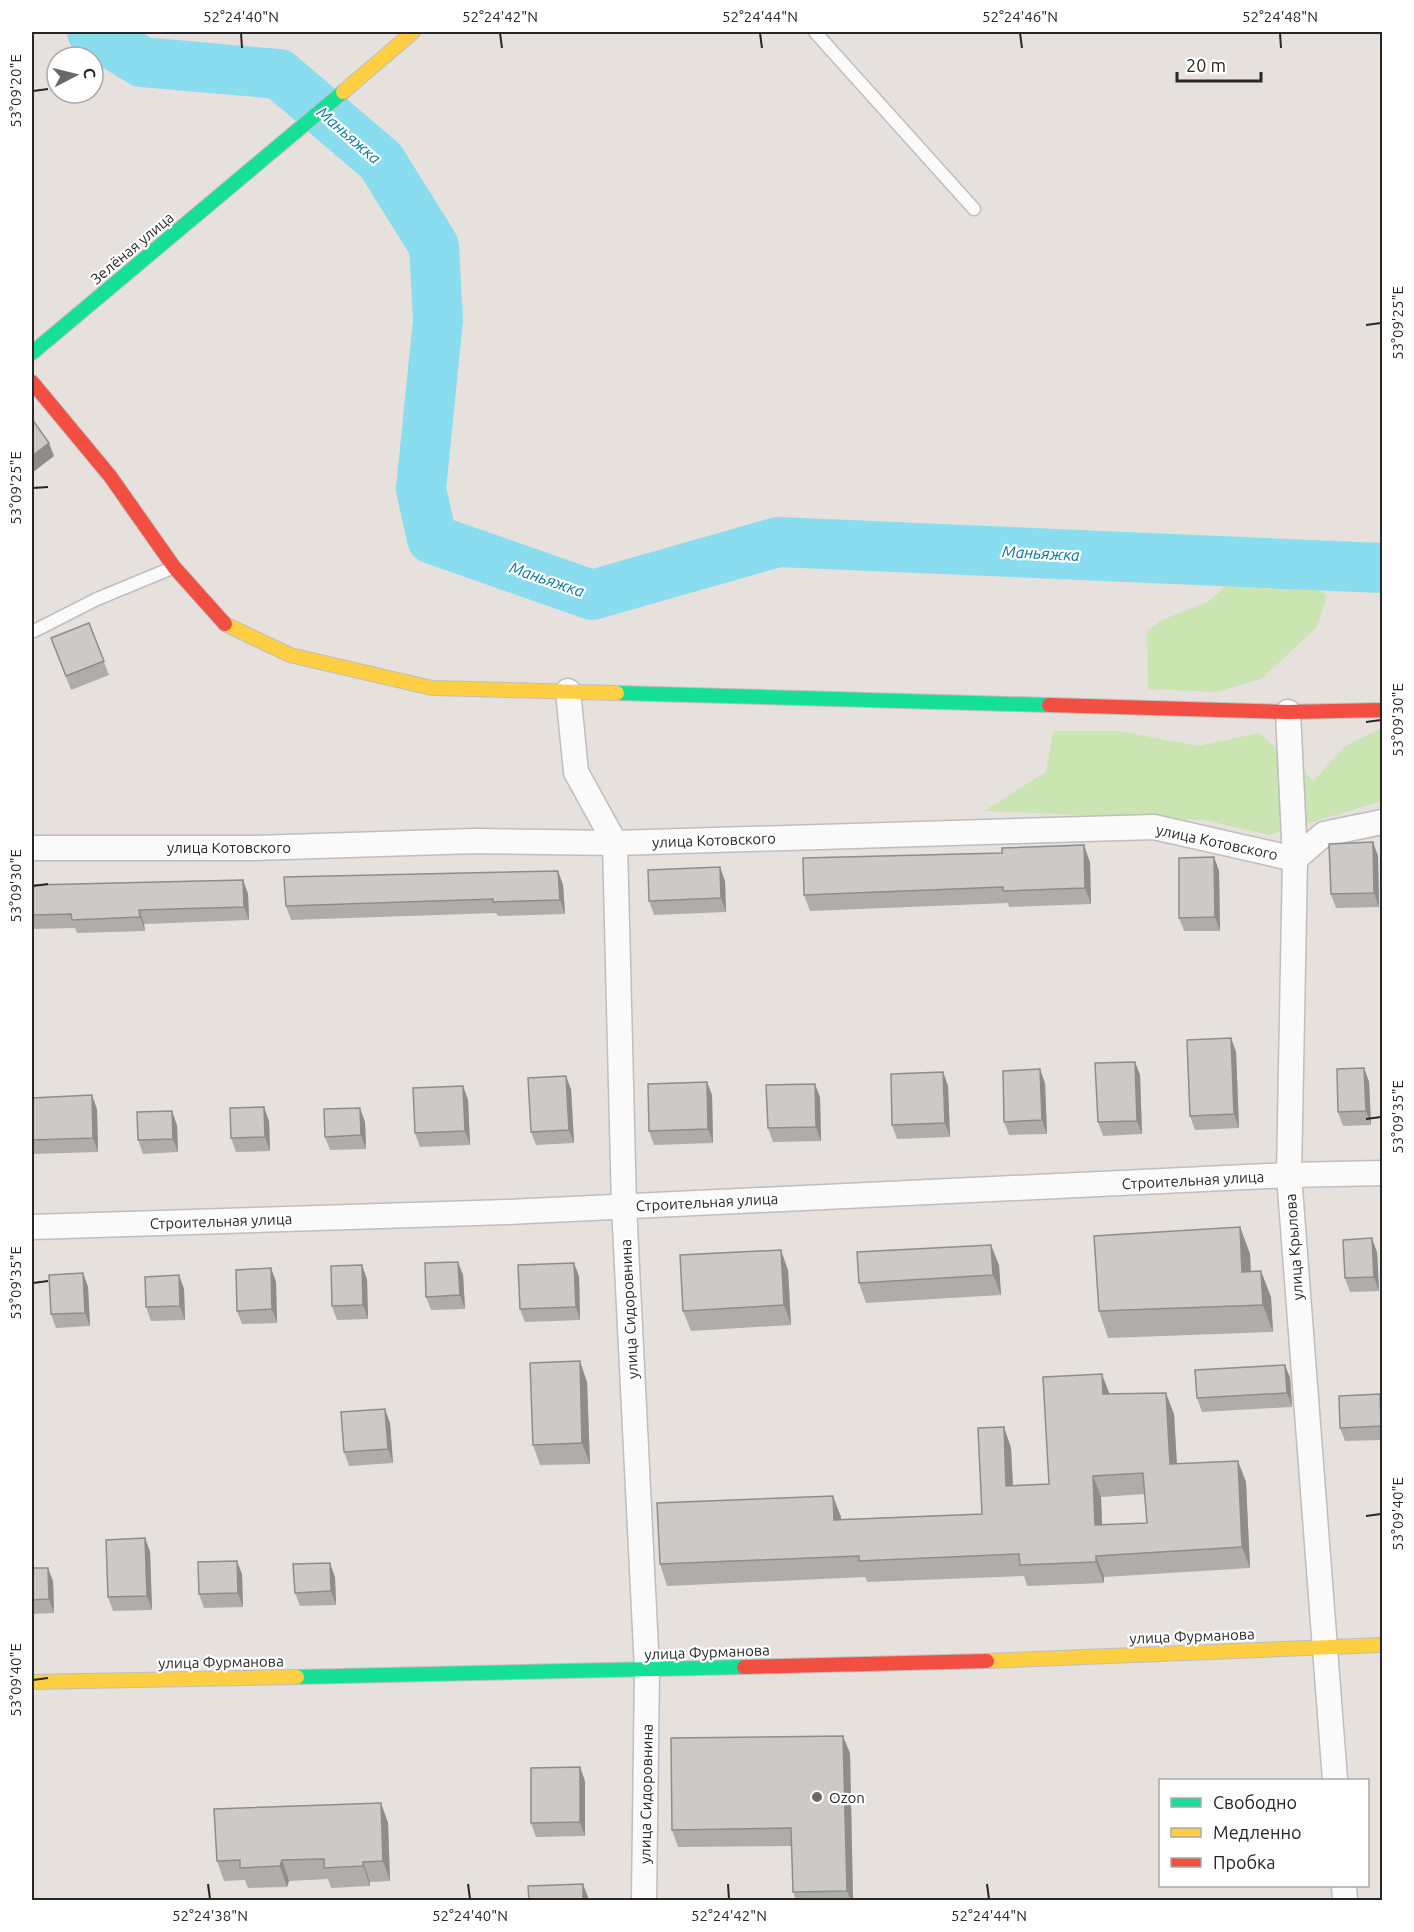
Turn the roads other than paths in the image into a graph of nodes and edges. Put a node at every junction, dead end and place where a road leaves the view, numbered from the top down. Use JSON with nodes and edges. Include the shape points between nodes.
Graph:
{"nodes":[{"id":1,"x":413,"y":32,"type":"edge"},
{"id":2,"x":815,"y":32,"type":"edge"},
{"id":3,"x":974,"y":209,"type":"dead end"},
{"id":4,"x":32,"y":353,"type":"edge"},
{"id":5,"x":32,"y":382,"type":"edge"},
{"id":6,"x":174,"y":567,"type":"junction"},
{"id":7,"x":32,"y":632,"type":"edge"},
{"id":8,"x":568,"y":691,"type":"junction"},
{"id":9,"x":1383,"y":710,"type":"edge"},
{"id":10,"x":1288,"y":712,"type":"junction"},
{"id":11,"x":1383,"y":822,"type":"edge"},
{"id":12,"x":615,"y":843,"type":"junction"},
{"id":13,"x":32,"y":848,"type":"edge"},
{"id":14,"x":1295,"y":859,"type":"junction"},
{"id":15,"x":1383,"y":1173,"type":"edge"},
{"id":16,"x":1289,"y":1175,"type":"junction"},
{"id":17,"x":624,"y":1206,"type":"junction"},
{"id":18,"x":32,"y":1227,"type":"edge"},
{"id":19,"x":1383,"y":1645,"type":"edge"},
{"id":20,"x":1323,"y":1647,"type":"junction"},
{"id":21,"x":647,"y":1670,"type":"junction"},
{"id":22,"x":32,"y":1682,"type":"edge"},
{"id":23,"x":1335,"y":1779,"type":"edge"},
{"id":24,"x":645,"y":1900,"type":"edge"}],
"edges":[{"from":1,"to":4,"type":"street","name":"Зелёная улица"},
{"from":2,"to":3,"type":"lane"},
{"from":5,"to":6,"type":"street","via":[[110,476]]},
{"from":6,"to":7,"type":"lane"},
{"from":6,"to":8,"type":"street","via":[[224,624],[290,655],[432,688]]},
{"from":8,"to":10,"type":"street"},
{"from":8,"to":12,"type":"street","name":"улица Сидоровнина","via":[[576,772]]},
{"from":9,"to":10,"type":"street"},
{"from":10,"to":14,"type":"street","name":"улица Крылова"},
{"from":11,"to":14,"type":"street","name":"улица Котовского","via":[[1324,834]]},
{"from":12,"to":13,"type":"street","name":"улица Котовского","via":[[475,841],[252,849]]},
{"from":12,"to":14,"type":"street","name":"улица Котовского","via":[[1154,827]]},
{"from":12,"to":17,"type":"street","name":"улица Сидоровнина"},
{"from":14,"to":16,"type":"street","name":"улица Крылова"},
{"from":15,"to":16,"type":"street","name":"Строительная улица"},
{"from":16,"to":17,"type":"street","name":"Строительная улица"},
{"from":16,"to":20,"type":"street","name":"улица Крылова"},
{"from":17,"to":18,"type":"street","name":"Строительная улица"},
{"from":17,"to":21,"type":"street","name":"улица Сидоровнина"},
{"from":19,"to":20,"type":"street","name":"улица Фурманова"},
{"from":20,"to":21,"type":"street","name":"улица Фурманова","via":[[1031,1660]]},
{"from":20,"to":23,"type":"street","name":"улица Крылова"},
{"from":21,"to":22,"type":"street","name":"улица Фурманова"},
{"from":21,"to":24,"type":"street","name":"улица Сидоровнина"}]}
